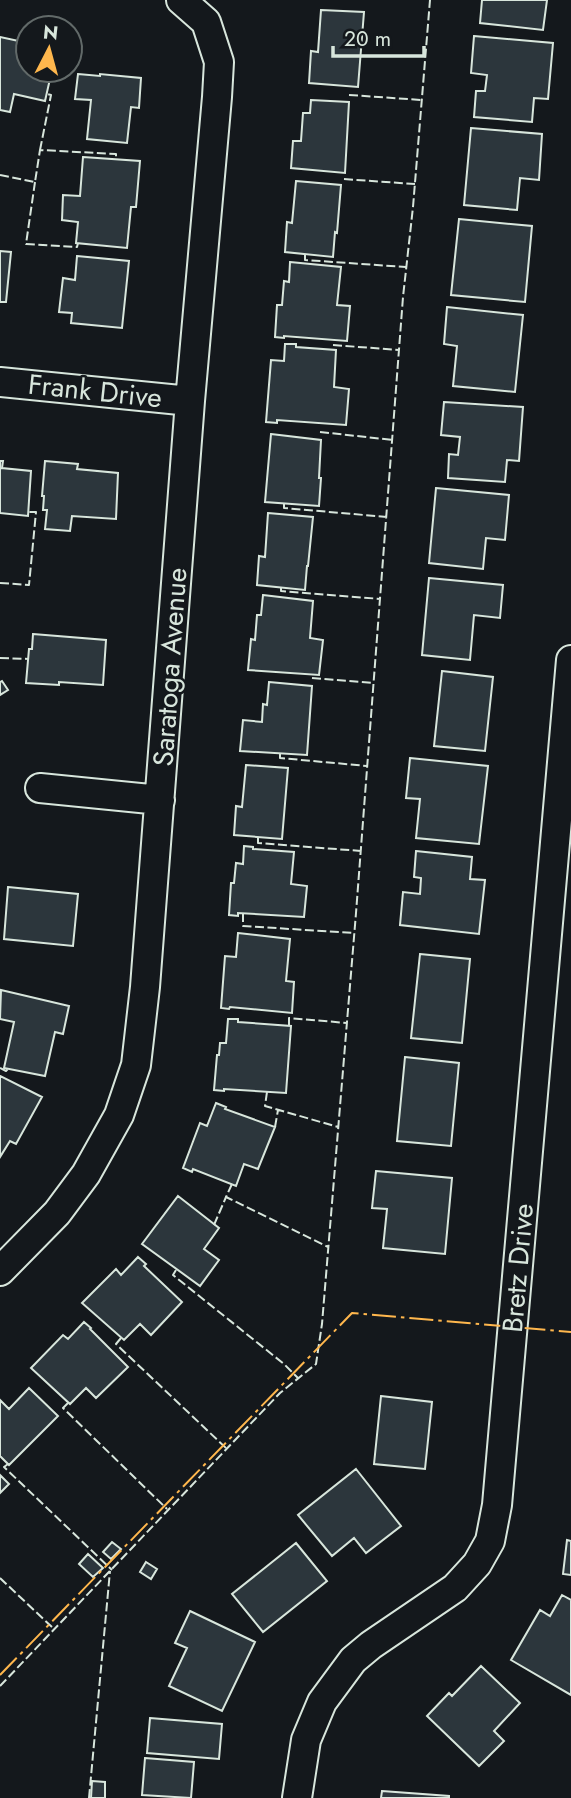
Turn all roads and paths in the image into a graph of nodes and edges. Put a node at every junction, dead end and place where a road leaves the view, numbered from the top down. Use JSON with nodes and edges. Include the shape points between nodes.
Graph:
{"nodes":[{"id":1,"x":181,"y":0,"type":"edge"},
{"id":2,"x":0,"y":382,"type":"edge"},
{"id":3,"x":190,"y":401,"type":"junction"},
{"id":4,"x":571,"y":669,"type":"edge"},
{"id":5,"x":40,"y":788,"type":"dead end"},
{"id":6,"x":160,"y":800,"type":"junction"},
{"id":7,"x":0,"y":1271,"type":"edge"},
{"id":8,"x":297,"y":1798,"type":"edge"}],
"edges":[{"from":1,"to":3,"type":"street","name":"Saratoga Avenue","via":[[206,22],[219,62]]},
{"from":2,"to":3,"type":"street","name":"Frank Drive"},
{"from":3,"to":6,"type":"street","name":"Saratoga Avenue"},
{"from":4,"to":8,"type":"street","name":"Bretz Drive","via":[[497,1505],[490,1541],[455,1588],[353,1660],[323,1702],[306,1740]]},
{"from":5,"to":6,"type":"street"},
{"from":6,"to":7,"type":"street","name":"Saratoga Avenue","via":[[136,1065],[119,1115],[86,1174],[57,1213]]}]}
